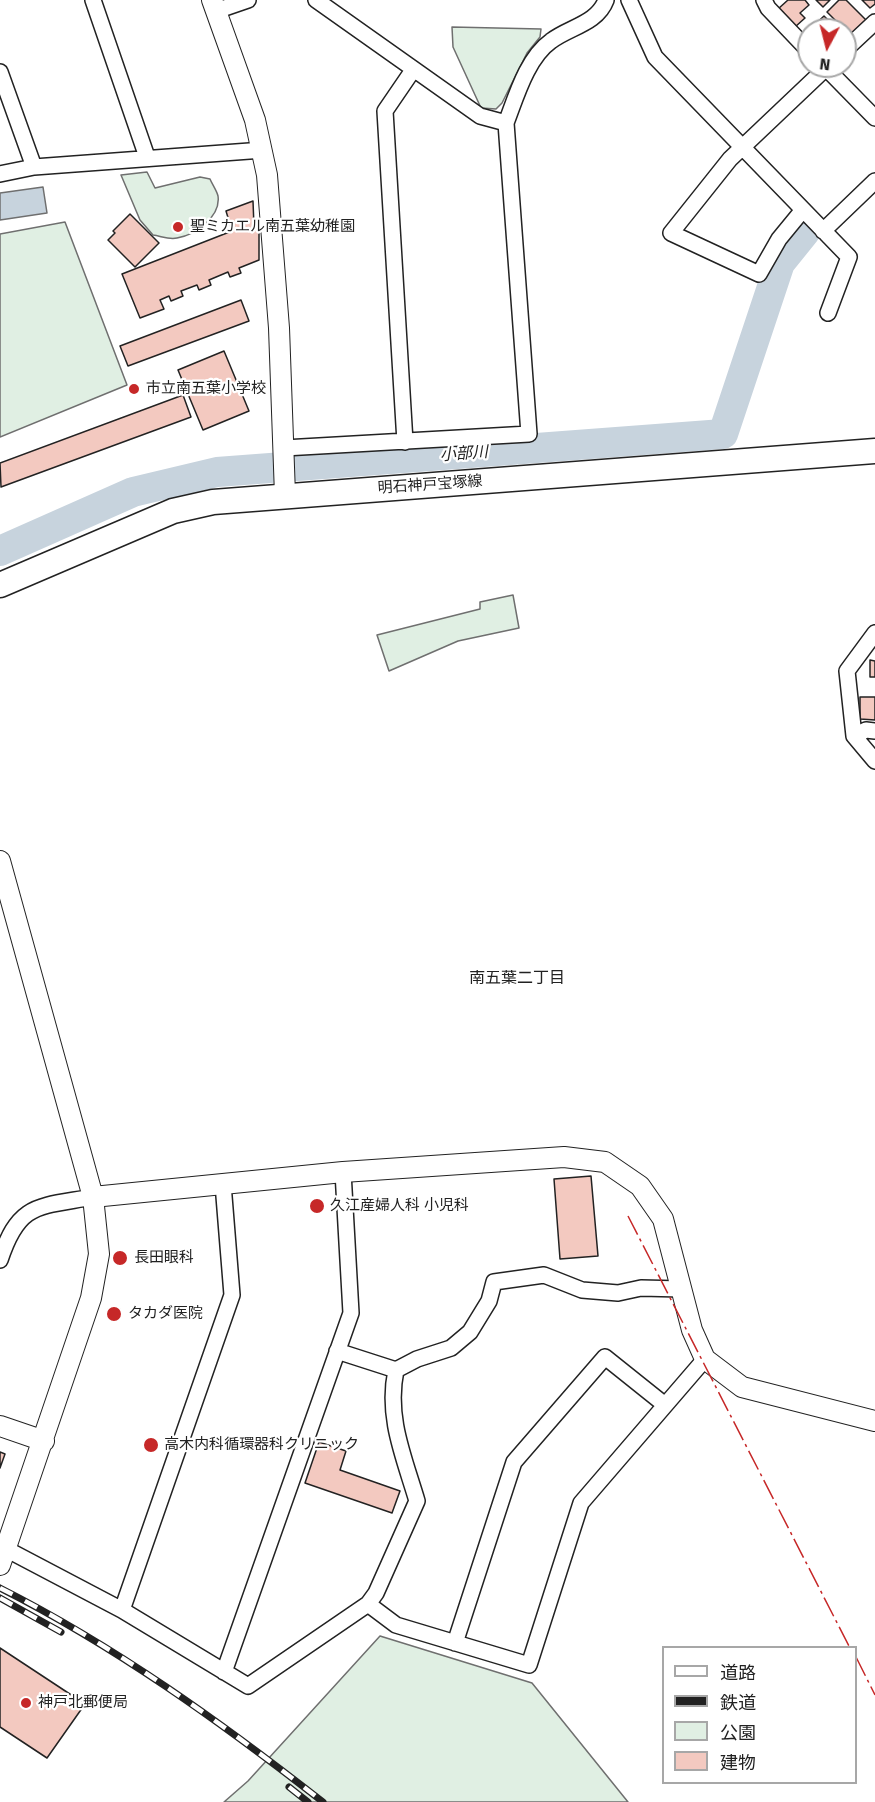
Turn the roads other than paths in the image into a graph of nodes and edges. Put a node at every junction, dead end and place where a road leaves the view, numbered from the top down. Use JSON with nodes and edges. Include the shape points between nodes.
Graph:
{"nodes":[{"id":1,"x":93,"y":0,"type":"edge"},
{"id":2,"x":248,"y":0,"type":"edge"},
{"id":3,"x":316,"y":0,"type":"edge"},
{"id":4,"x":606,"y":0,"type":"edge"},
{"id":5,"x":629,"y":0,"type":"edge"},
{"id":6,"x":764,"y":0,"type":"edge"},
{"id":7,"x":214,"y":5,"type":"edge"},
{"id":8,"x":875,"y":22,"type":"edge"},
{"id":9,"x":797,"y":38,"type":"edge"},
{"id":10,"x":857,"y":39,"type":"edge"},
{"id":11,"x":413,"y":70,"type":"junction"},
{"id":12,"x":0,"y":72,"type":"edge"},
{"id":13,"x":815,"y":78,"type":"edge"},
{"id":14,"x":837,"y":78,"type":"edge"},
{"id":15,"x":875,"y":118,"type":"edge"},
{"id":16,"x":506,"y":123,"type":"junction"},
{"id":17,"x":743,"y":149,"type":"junction"},
{"id":18,"x":263,"y":150,"type":"junction"},
{"id":19,"x":147,"y":158,"type":"junction"},
{"id":20,"x":34,"y":167,"type":"junction"},
{"id":21,"x":0,"y":174,"type":"edge"},
{"id":22,"x":875,"y":181,"type":"edge"},
{"id":23,"x":802,"y":211,"type":"junction"},
{"id":24,"x":824,"y":231,"type":"junction"},
{"id":25,"x":828,"y":313,"type":"dead end"},
{"id":26,"x":405,"y":442,"type":"junction"},
{"id":27,"x":284,"y":448,"type":"junction"},
{"id":28,"x":875,"y":451,"type":"edge"},
{"id":29,"x":285,"y":488,"type":"junction"},
{"id":30,"x":0,"y":585,"type":"edge"},
{"id":31,"x":875,"y":633,"type":"edge"},
{"id":32,"x":875,"y":730,"type":"edge"},
{"id":33,"x":854,"y":736,"type":"junction"},
{"id":34,"x":875,"y":761,"type":"edge"},
{"id":35,"x":0,"y":861,"type":"edge"},
{"id":36,"x":343,"y":1172,"type":"junction"},
{"id":37,"x":223,"y":1184,"type":"junction"},
{"id":38,"x":93,"y":1197,"type":"junction"},
{"id":39,"x":0,"y":1260,"type":"edge"},
{"id":40,"x":682,"y":1289,"type":"junction"},
{"id":41,"x":337,"y":1351,"type":"junction"},
{"id":42,"x":705,"y":1359,"type":"junction"},
{"id":43,"x":396,"y":1370,"type":"junction"},
{"id":44,"x":665,"y":1405,"type":"junction"},
{"id":45,"x":875,"y":1421,"type":"edge"},
{"id":46,"x":0,"y":1426,"type":"edge"},
{"id":47,"x":44,"y":1441,"type":"junction"},
{"id":48,"x":3,"y":1557,"type":"edge"},
{"id":49,"x":368,"y":1604,"type":"junction"},
{"id":50,"x":122,"y":1610,"type":"junction"},
{"id":51,"x":455,"y":1643,"type":"junction"},
{"id":52,"x":224,"y":1672,"type":"junction"}],
"edges":[{"from":1,"to":19,"type":"street"},
{"from":2,"to":7,"type":"street"},
{"from":3,"to":11,"type":"street"},
{"from":4,"to":16,"type":"street","via":[[603,8],[585,23],[549,41],[520,87]]},
{"from":5,"to":17,"type":"street","via":[[655,57]]},
{"from":6,"to":9,"type":"street"},
{"from":7,"to":18,"type":"street"},
{"from":8,"to":10,"type":"street"},
{"from":11,"to":16,"type":"street","via":[[480,116]]},
{"from":11,"to":26,"type":"street","via":[[385,111]]},
{"from":12,"to":20,"type":"street"},
{"from":13,"to":17,"type":"street"},
{"from":14,"to":15,"type":"street"},
{"from":16,"to":26,"type":"street","via":[[529,434]]},
{"from":17,"to":23,"type":"street"},
{"from":17,"to":23,"type":"street","via":[[730,159],[671,233],[759,274],[779,239]]},
{"from":18,"to":19,"type":"street"},
{"from":18,"to":27,"type":"street","via":[[279,328]]},
{"from":19,"to":20,"type":"street"},
{"from":20,"to":21,"type":"street"},
{"from":22,"to":24,"type":"street"},
{"from":23,"to":24,"type":"street"},
{"from":24,"to":25,"type":"street","via":[[849,257]]},
{"from":26,"to":27,"type":"street"},
{"from":27,"to":29,"type":"street"},
{"from":28,"to":29,"type":"main road","name":"明石神戸宝塚線"},
{"from":29,"to":30,"type":"main road","name":"明石神戸宝塚線","via":[[173,511]]},
{"from":31,"to":33,"type":"street","via":[[847,671]]},
{"from":32,"to":33,"type":"street"},
{"from":33,"to":34,"type":"street"},
{"from":35,"to":38,"type":"street"},
{"from":36,"to":37,"type":"street"},
{"from":36,"to":40,"type":"street","via":[[564,1157],[605,1162],[640,1186],[663,1220]]},
{"from":36,"to":41,"type":"street","via":[[351,1313]]},
{"from":37,"to":38,"type":"street"},
{"from":37,"to":50,"type":"street","via":[[232,1295]]},
{"from":38,"to":39,"type":"street","via":[[48,1205],[24,1216],[15,1223]]},
{"from":38,"to":47,"type":"street","via":[[99,1254],[96,1276]]},
{"from":40,"to":42,"type":"street"},
{"from":40,"to":43,"type":"street","via":[[641,1288],[618,1293],[582,1290],[544,1275],[494,1282],[489,1301],[470,1332],[451,1348]]},
{"from":41,"to":43,"type":"street"},
{"from":41,"to":52,"type":"street"},
{"from":42,"to":44,"type":"street"},
{"from":42,"to":45,"type":"street","via":[[742,1387]]},
{"from":43,"to":49,"type":"street","via":[[391,1395],[395,1426],[417,1502]]},
{"from":44,"to":51,"type":"street","via":[[581,1503],[529,1665]]},
{"from":44,"to":51,"type":"street","via":[[604,1357],[514,1462]]},
{"from":46,"to":47,"type":"street"},
{"from":47,"to":48,"type":"street"},
{"from":48,"to":50,"type":"street"},
{"from":49,"to":51,"type":"street","via":[[396,1625]]},
{"from":49,"to":52,"type":"street","via":[[248,1686]]},
{"from":50,"to":52,"type":"street"}]}
